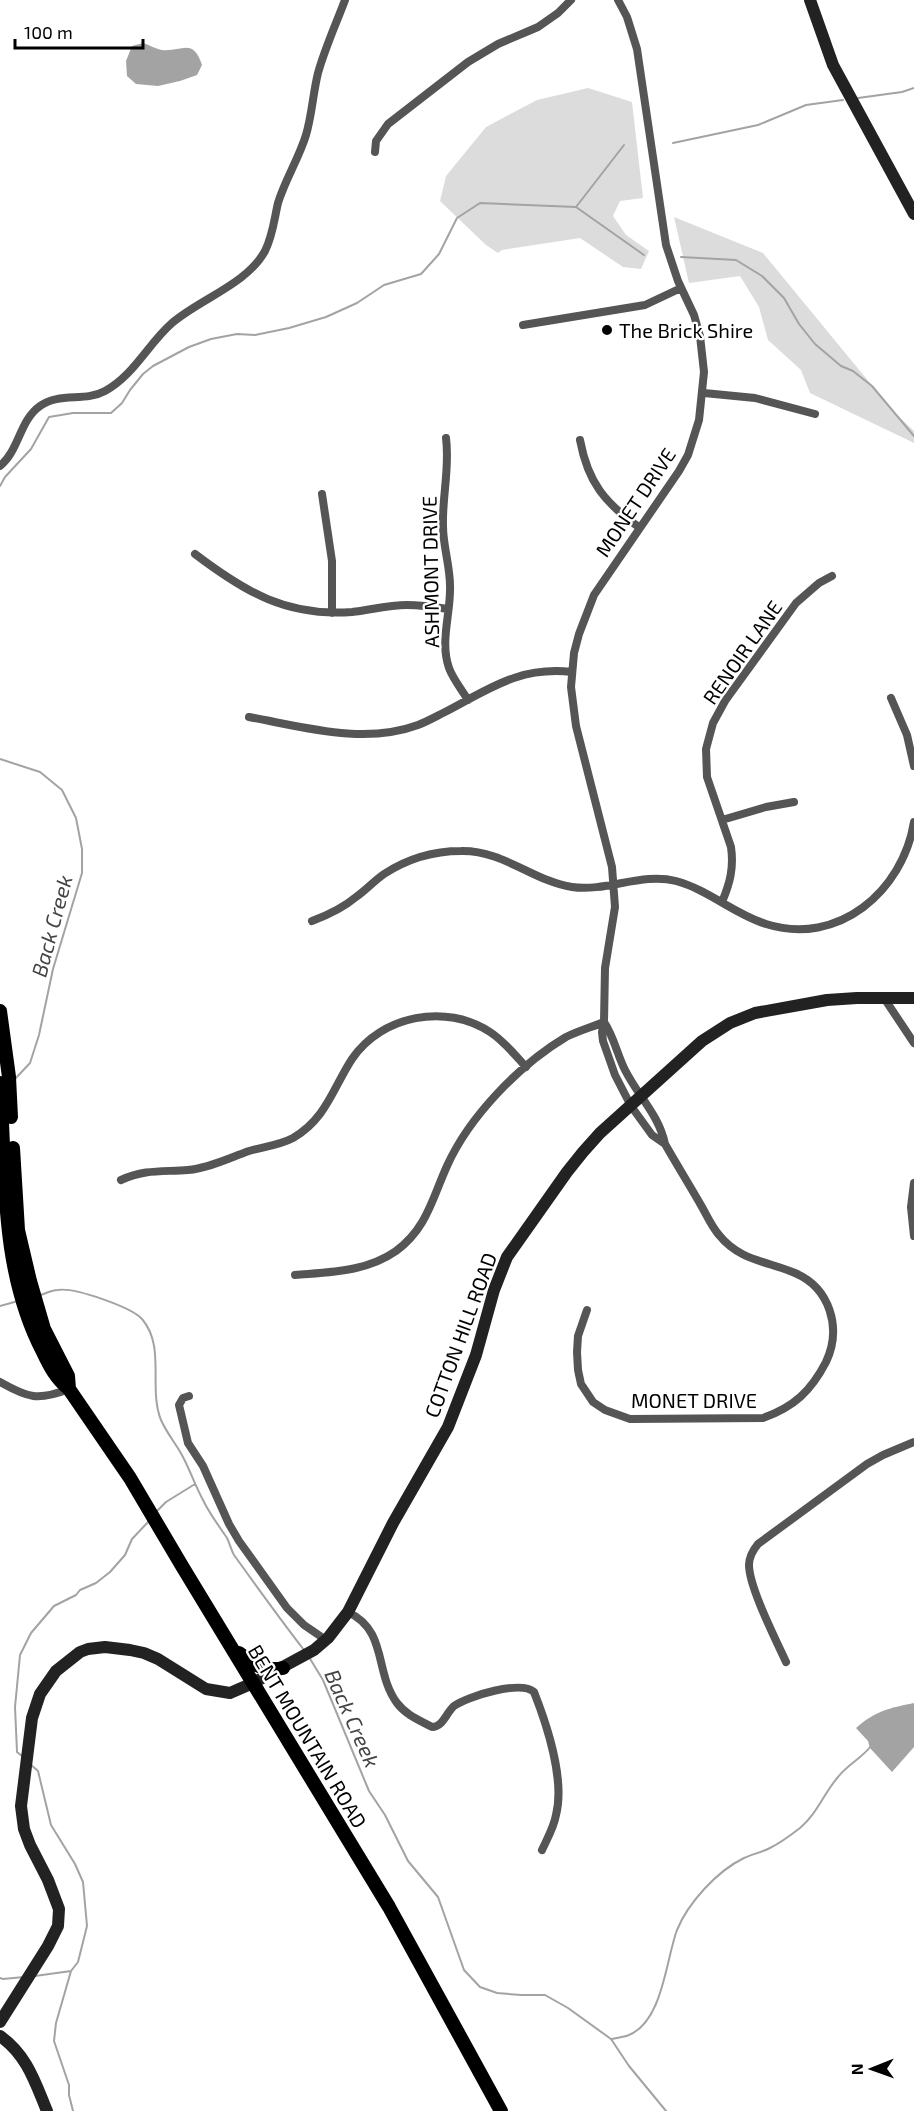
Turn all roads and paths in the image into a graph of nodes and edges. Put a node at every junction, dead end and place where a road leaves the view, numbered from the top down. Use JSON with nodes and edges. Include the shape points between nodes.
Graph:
{"nodes":[{"id":1,"x":345,"y":0,"type":"edge"},
{"id":2,"x":571,"y":0,"type":"edge"},
{"id":3,"x":618,"y":0,"type":"edge"},
{"id":4,"x":810,"y":0,"type":"edge"},
{"id":5,"x":375,"y":152,"type":"dead end"},
{"id":6,"x":914,"y":214,"type":"edge"},
{"id":7,"x":681,"y":288,"type":"junction"},
{"id":8,"x":523,"y":325,"type":"dead end"},
{"id":9,"x":704,"y":393,"type":"junction"},
{"id":10,"x":815,"y":414,"type":"dead end"},
{"id":11,"x":446,"y":438,"type":"dead end"},
{"id":12,"x":580,"y":440,"type":"dead end"},
{"id":13,"x":0,"y":466,"type":"edge"},
{"id":14,"x":322,"y":494,"type":"dead end"},
{"id":15,"x":640,"y":528,"type":"junction"},
{"id":16,"x":195,"y":554,"type":"dead end"},
{"id":17,"x":832,"y":576,"type":"dead end"},
{"id":18,"x":448,"y":609,"type":"junction"},
{"id":19,"x":332,"y":613,"type":"junction"},
{"id":20,"x":572,"y":672,"type":"junction"},
{"id":21,"x":891,"y":698,"type":"dead end"},
{"id":22,"x":468,"y":700,"type":"junction"},
{"id":23,"x":249,"y":717,"type":"dead end"},
{"id":24,"x":914,"y":766,"type":"edge"},
{"id":25,"x":794,"y":802,"type":"dead end"},
{"id":26,"x":722,"y":820,"type":"junction"},
{"id":27,"x":914,"y":822,"type":"edge"},
{"id":28,"x":615,"y":885,"type":"junction"},
{"id":29,"x":722,"y":902,"type":"junction"},
{"id":30,"x":312,"y":921,"type":"dead end"},
{"id":31,"x":884,"y":998,"type":"junction"},
{"id":32,"x":914,"y":998,"type":"edge"},
{"id":33,"x":1,"y":1015,"type":"edge"},
{"id":34,"x":604,"y":1022,"type":"junction"},
{"id":35,"x":914,"y":1043,"type":"edge"},
{"id":36,"x":526,"y":1067,"type":"junction"},
{"id":37,"x":0,"y":1083,"type":"edge"},
{"id":38,"x":642,"y":1095,"type":"junction"},
{"id":39,"x":631,"y":1106,"type":"junction"},
{"id":40,"x":665,"y":1144,"type":"junction"},
{"id":41,"x":121,"y":1180,"type":"dead end"},
{"id":42,"x":914,"y":1183,"type":"edge"},
{"id":43,"x":914,"y":1236,"type":"edge"},
{"id":44,"x":295,"y":1275,"type":"dead end"},
{"id":45,"x":587,"y":1310,"type":"dead end"},
{"id":46,"x":59,"y":1372,"type":"junction"},
{"id":47,"x":0,"y":1382,"type":"edge"},
{"id":48,"x":69,"y":1389,"type":"junction"},
{"id":49,"x":189,"y":1396,"type":"dead end"},
{"id":50,"x":914,"y":1442,"type":"edge"},
{"id":51,"x":348,"y":1612,"type":"junction"},
{"id":52,"x":326,"y":1640,"type":"junction"},
{"id":53,"x":232,"y":1648,"type":"junction"},
{"id":54,"x":786,"y":1662,"type":"dead end"},
{"id":55,"x":283,"y":1668,"type":"junction"},
{"id":56,"x":253,"y":1683,"type":"junction"},
{"id":57,"x":542,"y":1850,"type":"dead end"},
{"id":58,"x":0,"y":2022,"type":"edge"},
{"id":59,"x":0,"y":2036,"type":"edge"},
{"id":60,"x":47,"y":2111,"type":"edge"},
{"id":61,"x":501,"y":2111,"type":"edge"}],
"edges":[{"from":1,"to":13,"type":"street","via":[[319,70],[305,138],[259,261],[173,322],[129,373],[107,390],[87,398],[55,399],[39,407]]},
{"from":2,"to":5,"type":"street","via":[[538,27],[468,62],[388,124],[376,141]]},
{"from":3,"to":7,"type":"street","name":"MONET DRIVE","via":[[637,48],[666,245]]},
{"from":4,"to":6,"type":"street","via":[[833,65]]},
{"from":7,"to":8,"type":"street","via":[[645,305]]},
{"from":7,"to":9,"type":"street","name":"MONET DRIVE","via":[[700,336]]},
{"from":9,"to":10,"type":"street","via":[[755,398]]},
{"from":9,"to":15,"type":"street","name":"MONET DRIVE","via":[[688,455]]},
{"from":11,"to":18,"type":"street","name":"ASHMONT DRIVE","via":[[443,529],[450,578]]},
{"from":12,"to":15,"type":"street","via":[[587,470],[600,494]]},
{"from":14,"to":19,"type":"street","via":[[332,561]]},
{"from":15,"to":20,"type":"street","name":"MONET DRIVE","via":[[594,595],[579,634]]},
{"from":16,"to":19,"type":"street","via":[[253,594],[289,607]]},
{"from":17,"to":26,"type":"street","name":"RENOIR LANE","via":[[796,603],[713,723],[706,763]]},
{"from":18,"to":19,"type":"street","via":[[408,605]]},
{"from":18,"to":22,"type":"street","name":"ASHMONT DRIVE","via":[[445,641],[450,669]]},
{"from":20,"to":22,"type":"street","via":[[542,671],[517,676]]},
{"from":20,"to":28,"type":"street","name":"MONET DRIVE","via":[[576,726]]},
{"from":21,"to":24,"type":"street","via":[[907,735]]},
{"from":22,"to":23,"type":"street","via":[[418,726],[382,733],[345,734]]},
{"from":25,"to":26,"type":"street"},
{"from":26,"to":29,"type":"street","name":"RENOIR LANE","via":[[733,859],[730,884]]},
{"from":27,"to":29,"type":"street","via":[[907,852],[892,879],[869,904],[846,918],[817,927],[783,928],[751,919]]},
{"from":28,"to":29,"type":"street","via":[[646,879],[674,881]]},
{"from":28,"to":30,"type":"street","via":[[562,885],[497,857],[446,851],[397,866],[342,908]]},
{"from":28,"to":34,"type":"street","name":"MONET DRIVE","via":[[613,927],[605,968]]},
{"from":31,"to":32,"type":"street","name":"COTTON HILL ROAD"},
{"from":31,"to":35,"type":"street"},
{"from":31,"to":38,"type":"street","name":"COTTON HILL ROAD","via":[[797,1004],[742,1017],[702,1041]]},
{"from":33,"to":46,"type":"main road","name":"BENT MOUNTAIN ROAD","via":[[9,1077],[18,1230]]},
{"from":34,"to":36,"type":"street","via":[[566,1038]]},
{"from":34,"to":38,"type":"street","name":"MONET DRIVE","via":[[625,1070]]},
{"from":34,"to":39,"type":"street","name":"MONET DRIVE","via":[[602,1032],[608,1058]]},
{"from":36,"to":41,"type":"street","via":[[492,1033],[468,1021],[439,1016],[410,1019],[383,1030],[362,1047],[325,1108],[291,1139],[199,1168],[146,1171]]},
{"from":36,"to":44,"type":"street","via":[[468,1130],[446,1167],[427,1215],[407,1241],[367,1266]]},
{"from":37,"to":46,"type":"main road","name":"BENT MOUNTAIN ROAD","via":[[9,1241],[16,1283],[32,1331]]},
{"from":38,"to":39,"type":"street","name":"COTTON HILL ROAD"},
{"from":38,"to":40,"type":"street","name":"MONET DRIVE","via":[[662,1129]]},
{"from":39,"to":40,"type":"street","name":"MONET DRIVE","via":[[652,1135]]},
{"from":39,"to":51,"type":"street","name":"COTTON HILL ROAD","via":[[572,1165],[507,1257],[452,1418]]},
{"from":40,"to":45,"type":"street","name":"MONET DRIVE","via":[[719,1235],[738,1252],[797,1274],[820,1293],[831,1308],[834,1328],[827,1359],[801,1398],[782,1412],[763,1418],[630,1419],[593,1402],[581,1384],[578,1336]]},
{"from":42,"to":43,"type":"street"},
{"from":46,"to":48,"type":"main road","name":"BENT MOUNTAIN ROAD","via":[[68,1376]]},
{"from":47,"to":48,"type":"street","via":[[32,1396]]},
{"from":48,"to":53,"type":"main road","name":"BENT MOUNTAIN ROAD","via":[[130,1478]]},
{"from":49,"to":52,"type":"street","via":[[179,1405],[186,1439],[203,1466],[228,1524],[287,1608]]},
{"from":50,"to":54,"type":"street","via":[[867,1464],[752,1551],[750,1573]]},
{"from":51,"to":52,"type":"street","name":"COTTON HILL ROAD"},
{"from":51,"to":57,"type":"street","via":[[359,1617],[372,1632],[396,1701],[410,1715],[432,1727],[439,1725],[454,1707],[476,1696],[518,1687],[534,1692],[550,1738],[559,1792],[556,1814]]},
{"from":52,"to":55,"type":"street","name":"COTTON HILL ROAD"},
{"from":53,"to":55,"type":"main road","via":[[263,1668]]},
{"from":53,"to":56,"type":"main road","name":"BENT MOUNTAIN ROAD"},
{"from":55,"to":56,"type":"street","name":"COTTON HILL ROAD"},
{"from":56,"to":58,"type":"street","name":"COTTON HILL ROAD","via":[[230,1693],[217,1692],[144,1653],[105,1647],[80,1652],[51,1677],[32,1718],[21,1806],[24,1829],[59,1909],[58,1926]]},
{"from":56,"to":61,"type":"main road","name":"BENT MOUNTAIN ROAD","via":[[389,1906]]},
{"from":59,"to":60,"type":"street","via":[[24,2058]]}]}
